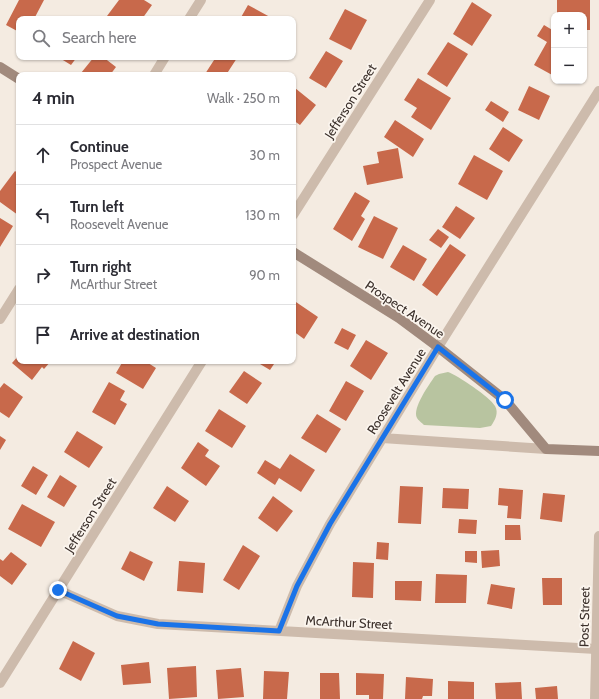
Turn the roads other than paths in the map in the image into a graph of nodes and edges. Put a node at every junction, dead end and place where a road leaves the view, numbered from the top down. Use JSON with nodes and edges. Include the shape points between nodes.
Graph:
{"nodes":[{"id":1,"x":201,"y":0,"type":"edge"},
{"id":2,"x":430,"y":0,"type":"edge"},
{"id":3,"x":191,"y":16,"type":"edge"},
{"id":4,"x":163,"y":60,"type":"edge"},
{"id":5,"x":0,"y":67,"type":"edge"},
{"id":6,"x":156,"y":72,"type":"edge"},
{"id":7,"x":16,"y":77,"type":"edge"},
{"id":8,"x":599,"y":91,"type":"edge"},
{"id":9,"x":296,"y":210,"type":"edge"},
{"id":10,"x":296,"y":254,"type":"edge"},
{"id":11,"x":16,"y":294,"type":"edge"},
{"id":12,"x":0,"y":319,"type":"edge"},
{"id":13,"x":438,"y":347,"type":"junction"},
{"id":14,"x":200,"y":364,"type":"edge"},
{"id":15,"x":382,"y":438,"type":"junction"},
{"id":16,"x":546,"y":449,"type":"junction"},
{"id":17,"x":599,"y":451,"type":"edge"},
{"id":18,"x":599,"y":536,"type":"edge"},
{"id":19,"x":58,"y":590,"type":"junction"},
{"id":20,"x":279,"y":631,"type":"junction"},
{"id":21,"x":596,"y":649,"type":"junction"},
{"id":22,"x":0,"y":682,"type":"edge"},
{"id":23,"x":595,"y":699,"type":"edge"}],
"edges":[{"from":1,"to":3,"type":"street"},
{"from":2,"to":9,"type":"street","name":"Jefferson Street"},
{"from":4,"to":6,"type":"street"},
{"from":5,"to":7,"type":"street"},
{"from":8,"to":13,"type":"street","name":"Roosevelt Avenue"},
{"from":10,"to":13,"type":"street","name":"Prospect Avenue","via":[[399,318]]},
{"from":11,"to":12,"type":"street"},
{"from":13,"to":15,"type":"street","name":"Roosevelt Avenue"},
{"from":13,"to":16,"type":"street","name":"Prospect Avenue","via":[[505,400]]},
{"from":14,"to":19,"type":"street","name":"Jefferson Street"},
{"from":15,"to":16,"type":"street"},
{"from":15,"to":20,"type":"street","name":"Roosevelt Avenue","via":[[330,524],[297,586]]},
{"from":16,"to":17,"type":"street"},
{"from":18,"to":21,"type":"street","name":"Post Street"},
{"from":19,"to":20,"type":"street","name":"McArthur Street","via":[[117,616],[158,624]]},
{"from":19,"to":22,"type":"street","name":"Jefferson Street"},
{"from":20,"to":21,"type":"street","name":"McArthur Street"},
{"from":21,"to":23,"type":"street","name":"Post Street"}]}
